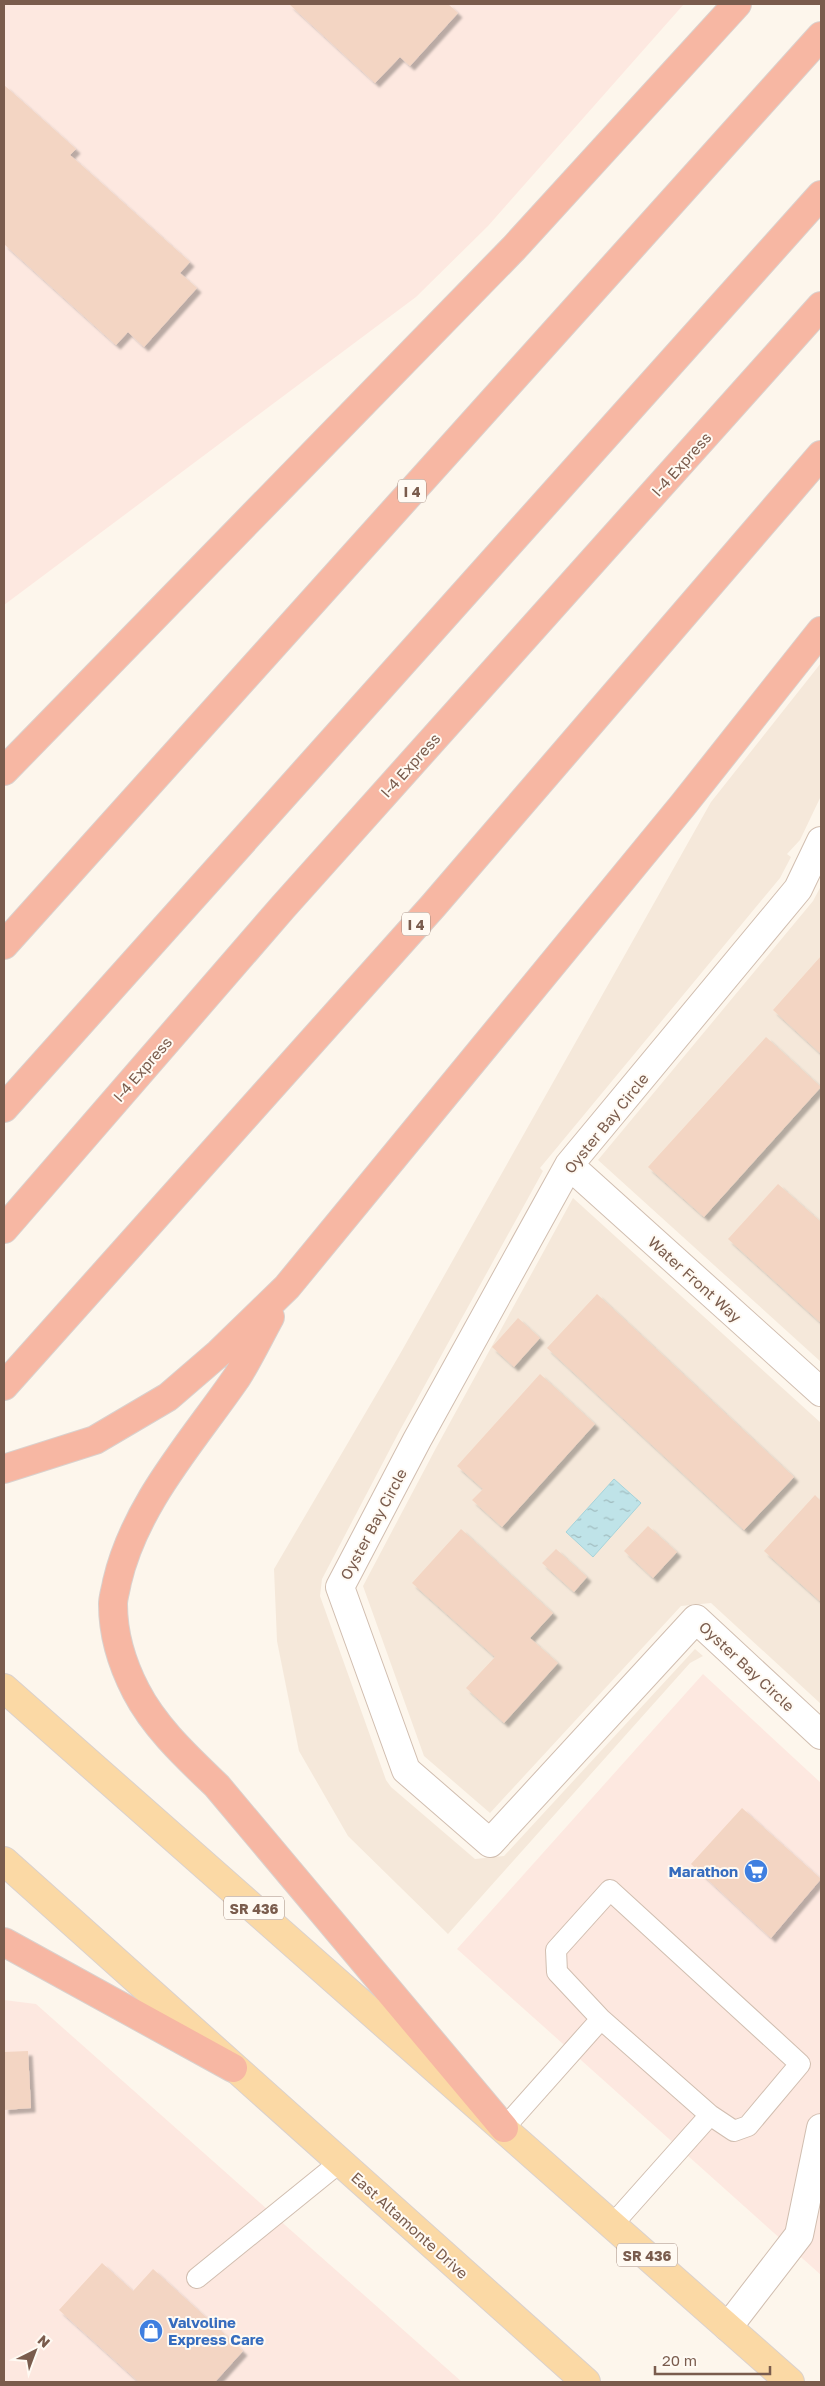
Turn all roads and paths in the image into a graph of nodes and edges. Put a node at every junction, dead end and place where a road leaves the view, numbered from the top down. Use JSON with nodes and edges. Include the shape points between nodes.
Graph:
{"nodes":[{"id":1,"x":737,"y":4,"type":"edge"},
{"id":2,"x":821,"y":36,"type":"edge"},
{"id":3,"x":821,"y":195,"type":"edge"},
{"id":4,"x":821,"y":306,"type":"edge"},
{"id":5,"x":821,"y":455,"type":"edge"},
{"id":6,"x":821,"y":631,"type":"edge"},
{"id":7,"x":4,"y":771,"type":"edge"},
{"id":8,"x":820,"y":849,"type":"edge"},
{"id":9,"x":4,"y":945,"type":"edge"},
{"id":10,"x":4,"y":1108,"type":"edge"},
{"id":11,"x":569,"y":1165,"type":"junction"},
{"id":12,"x":4,"y":1229,"type":"edge"},
{"id":13,"x":287,"y":1287,"type":"junction"},
{"id":14,"x":4,"y":1386,"type":"edge"},
{"id":15,"x":821,"y":1392,"type":"edge"},
{"id":16,"x":4,"y":1469,"type":"edge"},
{"id":17,"x":4,"y":1688,"type":"edge"},
{"id":18,"x":821,"y":1734,"type":"edge"},
{"id":19,"x":4,"y":1861,"type":"edge"},
{"id":20,"x":4,"y":1942,"type":"edge"},
{"id":21,"x":601,"y":2019,"type":"junction"},
{"id":22,"x":233,"y":2068,"type":"junction"},
{"id":23,"x":710,"y":2116,"type":"junction"},
{"id":24,"x":504,"y":2128,"type":"junction"},
{"id":25,"x":821,"y":2128,"type":"edge"},
{"id":26,"x":340,"y":2162,"type":"junction"},
{"id":27,"x":613,"y":2224,"type":"junction"},
{"id":28,"x":197,"y":2278,"type":"dead end"},
{"id":29,"x":728,"y":2327,"type":"junction"},
{"id":30,"x":586,"y":2382,"type":"edge"},
{"id":31,"x":790,"y":2382,"type":"edge"}],
"edges":[{"from":1,"to":7,"type":"highway","via":[[514,248]]},
{"from":2,"to":9,"type":"highway","number":"I 4"},
{"from":3,"to":10,"type":"highway"},
{"from":4,"to":12,"type":"highway","name":"I-4 Express","via":[[283,907]]},
{"from":5,"to":14,"type":"highway","number":"I 4","via":[[433,906]]},
{"from":6,"to":13,"type":"highway"},
{"from":8,"to":11,"type":"street","name":"Oyster Bay Circle","via":[[798,888]]},
{"from":11,"to":15,"type":"street","name":"Water Front Way"},
{"from":11,"to":18,"type":"street","name":"Oyster Bay Circle","via":[[340,1587],[406,1770],[490,1842],[696,1619]]},
{"from":13,"to":16,"type":"highway","via":[[226,1348],[168,1397],[94,1440]]},
{"from":13,"to":24,"type":"highway","via":[[238,1375],[182,1451],[123,1554],[113,1603],[116,1641],[136,1693],[162,1728],[217,1786]]},
{"from":17,"to":24,"type":"main road","number":"SR 436"},
{"from":19,"to":22,"type":"main road","name":"East Altamonte Drive"},
{"from":20,"to":22,"type":"highway"},
{"from":21,"to":23,"type":"lane"},
{"from":21,"to":23,"type":"lane","via":[[557,1972],[556,1950],[610,1890],[800,2064],[748,2126],[734,2131]]},
{"from":21,"to":24,"type":"lane"},
{"from":22,"to":26,"type":"main road","name":"East Altamonte Drive"},
{"from":23,"to":27,"type":"lane"},
{"from":24,"to":27,"type":"main road","number":"SR 436"},
{"from":25,"to":29,"type":"street","via":[[799,2235]]},
{"from":26,"to":28,"type":"lane"},
{"from":26,"to":30,"type":"main road","name":"East Altamonte Drive"},
{"from":27,"to":29,"type":"main road","number":"SR 436"},
{"from":29,"to":31,"type":"main road","number":"SR 436"}]}
